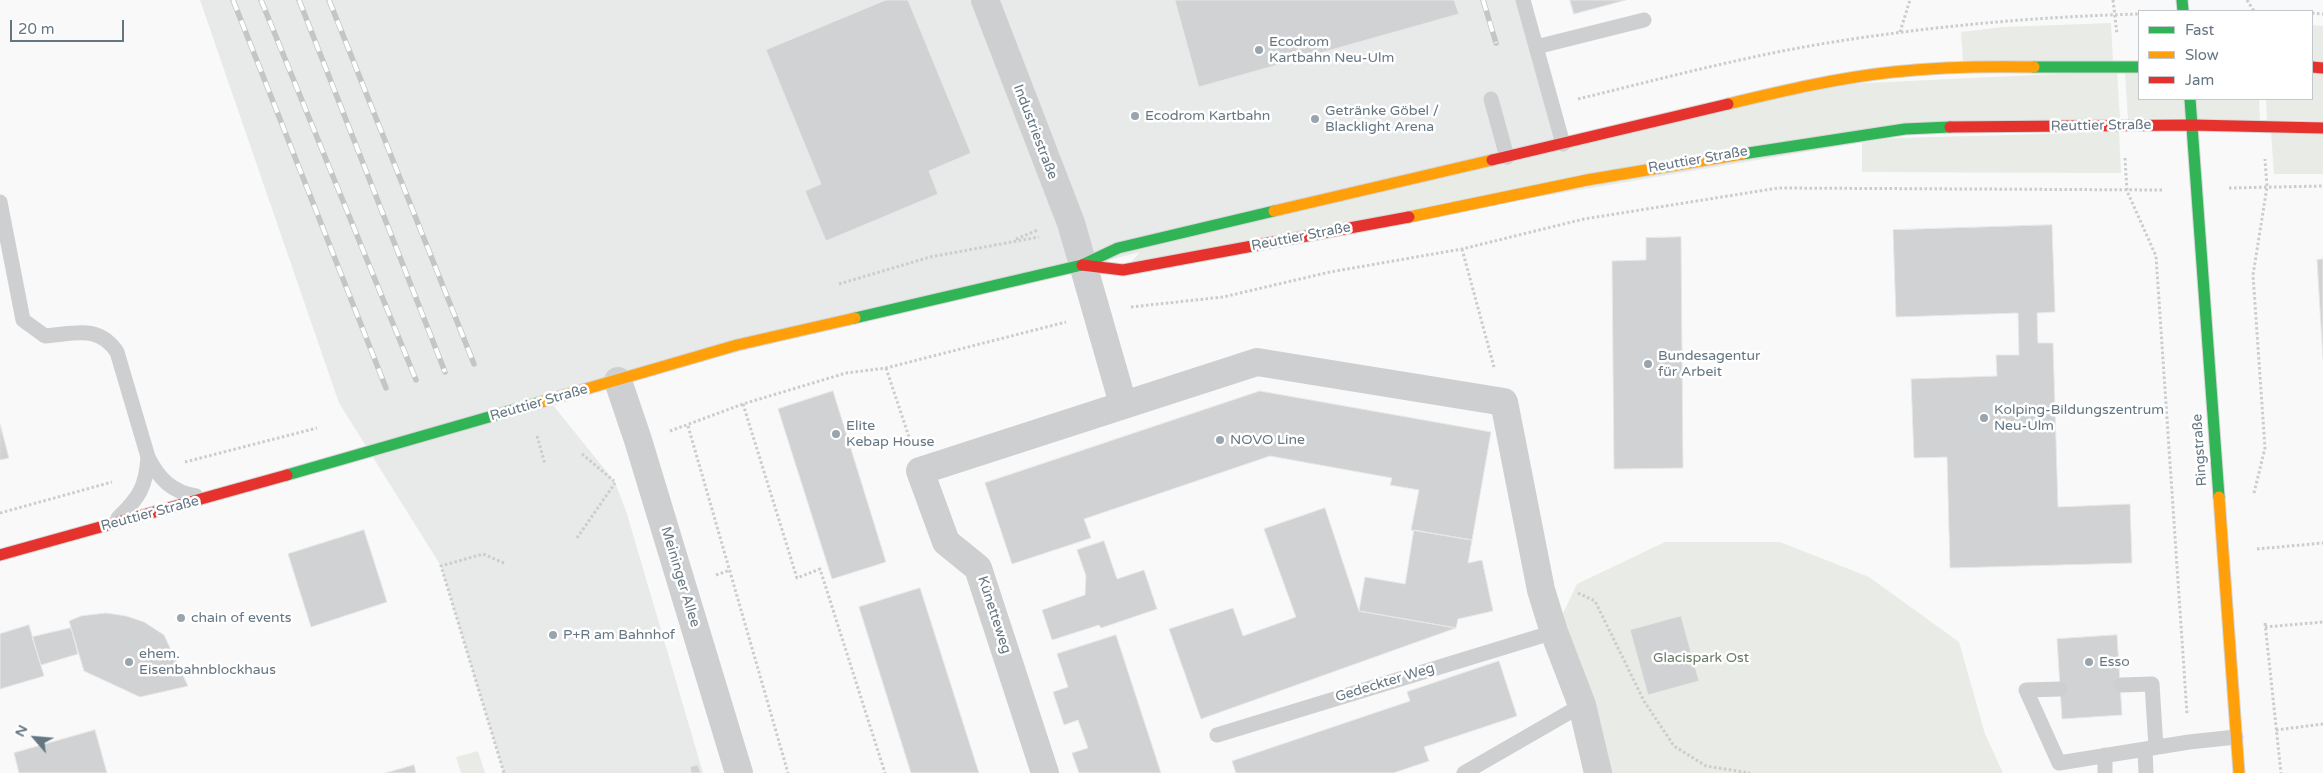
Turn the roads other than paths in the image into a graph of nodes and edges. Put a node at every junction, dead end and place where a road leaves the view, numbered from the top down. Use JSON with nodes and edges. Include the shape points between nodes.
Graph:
{"nodes":[{"id":1,"x":985,"y":0,"type":"edge"},
{"id":2,"x":1523,"y":0,"type":"edge"},
{"id":3,"x":1644,"y":20,"type":"dead end"},
{"id":4,"x":1536,"y":47,"type":"junction"},
{"id":5,"x":2138,"y":67,"type":"edge"},
{"id":6,"x":1491,"y":99,"type":"dead end"},
{"id":7,"x":2190,"y":100,"type":"edge"},
{"id":8,"x":2192,"y":125,"type":"junction"},
{"id":9,"x":2323,"y":128,"type":"edge"},
{"id":10,"x":1563,"y":144,"type":"junction"},
{"id":11,"x":1507,"y":157,"type":"junction"},
{"id":12,"x":0,"y":202,"type":"edge"},
{"id":13,"x":1082,"y":265,"type":"junction"},
{"id":14,"x":618,"y":380,"type":"junction"},
{"id":15,"x":1123,"y":404,"type":"junction"},
{"id":16,"x":148,"y":457,"type":"junction"},
{"id":17,"x":207,"y":498,"type":"junction"},
{"id":18,"x":112,"y":524,"type":"junction"},
{"id":19,"x":0,"y":555,"type":"edge"},
{"id":20,"x":1554,"y":632,"type":"junction"},
{"id":21,"x":2121,"y":686,"type":"dead end"},
{"id":22,"x":2060,"y":689,"type":"dead end"},
{"id":23,"x":1582,"y":704,"type":"junction"},
{"id":24,"x":1217,"y":735,"type":"dead end"},
{"id":25,"x":2236,"y":737,"type":"junction"},
{"id":26,"x":2151,"y":748,"type":"junction"},
{"id":27,"x":2105,"y":756,"type":"junction"},
{"id":28,"x":2073,"y":767,"type":"edge"},
{"id":29,"x":739,"y":773,"type":"edge"},
{"id":30,"x":1045,"y":773,"type":"edge"},
{"id":31,"x":1464,"y":773,"type":"edge"},
{"id":32,"x":1598,"y":773,"type":"edge"},
{"id":33,"x":2105,"y":773,"type":"edge"},
{"id":34,"x":2146,"y":773,"type":"edge"},
{"id":35,"x":2239,"y":773,"type":"edge"}],
"edges":[{"from":1,"to":13,"type":"street","name":"Industriestraße","via":[[1071,223]]},
{"from":2,"to":4,"type":"lane"},
{"from":3,"to":4,"type":"lane"},
{"from":4,"to":10,"type":"lane"},
{"from":5,"to":10,"type":"main road","name":"Reuttier Straße","via":[[1914,70],[1825,82]]},
{"from":6,"to":11,"type":"lane"},
{"from":7,"to":8,"type":"main road","name":"Ringstraße"},
{"from":8,"to":9,"type":"main road","name":"Reuttier Straße"},
{"from":8,"to":13,"type":"main road","name":"Reuttier Straße","via":[[1970,126],[1887,131],[1693,160],[1123,270]]},
{"from":8,"to":25,"type":"main road","name":"Ringstraße"},
{"from":10,"to":11,"type":"main road","name":"Reuttier Straße"},
{"from":11,"to":13,"type":"main road","name":"Reuttier Straße","via":[[1118,248]]},
{"from":12,"to":16,"type":"lane","via":[[23,320],[46,336],[86,332],[110,341],[117,352]]},
{"from":13,"to":14,"type":"main road","name":"Reuttier Straße","via":[[746,343]]},
{"from":13,"to":15,"type":"street"},
{"from":14,"to":17,"type":"main road","name":"Reuttier Straße"},
{"from":14,"to":29,"type":"street","name":"Meininger Allee"},
{"from":15,"to":20,"type":"street","via":[[1257,362],[1504,402],[1542,590]]},
{"from":15,"to":30,"type":"street","name":"Künetteweg","via":[[920,471],[946,542],[978,568]]},
{"from":16,"to":17,"type":"lane","via":[[154,471],[168,485],[182,494]]},
{"from":16,"to":18,"type":"lane","via":[[142,491]]},
{"from":17,"to":18,"type":"main road","name":"Reuttier Straße"},
{"from":18,"to":19,"type":"main road","name":"Reuttier Straße"},
{"from":20,"to":23,"type":"street"},
{"from":20,"to":24,"type":"lane","name":"Gedeckter Weg"},
{"from":21,"to":26,"type":"lane","via":[[2152,684]]},
{"from":22,"to":28,"type":"lane","via":[[2026,690],[2059,763]]},
{"from":23,"to":31,"type":"lane"},
{"from":23,"to":32,"type":"street"},
{"from":25,"to":26,"type":"lane"},
{"from":25,"to":35,"type":"main road","name":"Ringstraße"},
{"from":26,"to":27,"type":"lane"},
{"from":26,"to":34,"type":"lane"},
{"from":27,"to":28,"type":"lane"},
{"from":27,"to":33,"type":"lane"}]}
